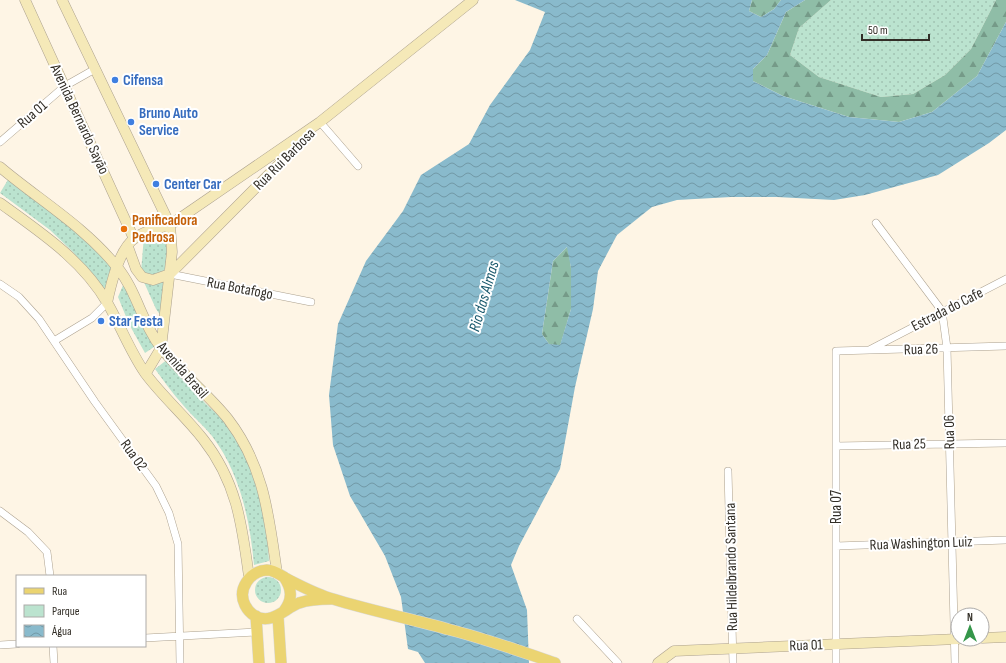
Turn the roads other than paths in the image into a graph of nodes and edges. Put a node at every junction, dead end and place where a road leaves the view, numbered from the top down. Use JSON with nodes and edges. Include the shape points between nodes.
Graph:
{"nodes":[{"id":1,"x":25,"y":0,"type":"edge"},
{"id":2,"x":62,"y":0,"type":"edge"},
{"id":3,"x":473,"y":0,"type":"edge"},
{"id":4,"x":95,"y":69,"type":"junction"},
{"id":5,"x":65,"y":86,"type":"junction"},
{"id":6,"x":320,"y":122,"type":"junction"},
{"id":7,"x":0,"y":142,"type":"edge"},
{"id":8,"x":358,"y":166,"type":"dead end"},
{"id":9,"x":1,"y":170,"type":"edge"},
{"id":10,"x":0,"y":204,"type":"edge"},
{"id":11,"x":876,"y":223,"type":"dead end"},
{"id":12,"x":170,"y":225,"type":"junction"},
{"id":13,"x":134,"y":238,"type":"junction"},
{"id":14,"x":128,"y":247,"type":"junction"},
{"id":15,"x":117,"y":266,"type":"junction"},
{"id":16,"x":170,"y":274,"type":"junction"},
{"id":17,"x":1006,"y":280,"type":"edge"},
{"id":18,"x":0,"y":284,"type":"edge"},
{"id":19,"x":311,"y":302,"type":"dead end"},
{"id":20,"x":108,"y":303,"type":"junction"},
{"id":21,"x":942,"y":311,"type":"junction"},
{"id":22,"x":54,"y":341,"type":"junction"},
{"id":23,"x":1006,"y":346,"type":"edge"},
{"id":24,"x":161,"y":348,"type":"junction"},
{"id":25,"x":946,"y":348,"type":"junction"},
{"id":26,"x":868,"y":350,"type":"junction"},
{"id":27,"x":836,"y":351,"type":"joint"},
{"id":28,"x":146,"y":374,"type":"junction"},
{"id":29,"x":949,"y":443,"type":"junction"},
{"id":30,"x":1006,"y":443,"type":"edge"},
{"id":31,"x":836,"y":446,"type":"junction"},
{"id":32,"x":728,"y":471,"type":"dead end"},
{"id":33,"x":0,"y":511,"type":"edge"},
{"id":34,"x":1006,"y":540,"type":"edge"},
{"id":35,"x":951,"y":541,"type":"junction"},
{"id":36,"x":836,"y":546,"type":"junction"},
{"id":37,"x":50,"y":575,"type":"edge"},
{"id":38,"x":280,"y":575,"type":"junction"},
{"id":39,"x":249,"y":577,"type":"junction"},
{"id":40,"x":334,"y":600,"type":"junction"},
{"id":41,"x":954,"y":607,"type":"edge"},
{"id":42,"x":280,"y":614,"type":"junction"},
{"id":43,"x":256,"y":616,"type":"junction"},
{"id":44,"x":577,"y":619,"type":"dead end"},
{"id":45,"x":257,"y":632,"type":"junction"},
{"id":46,"x":179,"y":636,"type":"junction"},
{"id":47,"x":1006,"y":637,"type":"edge"},
{"id":48,"x":146,"y":638,"type":"edge"},
{"id":49,"x":990,"y":638,"type":"edge"},
{"id":50,"x":950,"y":639,"type":"edge"},
{"id":51,"x":16,"y":644,"type":"edge"},
{"id":52,"x":836,"y":644,"type":"junction"},
{"id":53,"x":0,"y":645,"type":"edge"},
{"id":54,"x":52,"y":647,"type":"edge"},
{"id":55,"x":956,"y":647,"type":"edge"},
{"id":56,"x":732,"y":648,"type":"junction"},
{"id":57,"x":54,"y":663,"type":"edge"},
{"id":58,"x":180,"y":663,"type":"edge"},
{"id":59,"x":259,"y":663,"type":"edge"},
{"id":60,"x":281,"y":663,"type":"edge"},
{"id":61,"x":555,"y":663,"type":"edge"},
{"id":62,"x":618,"y":663,"type":"edge"},
{"id":63,"x":658,"y":663,"type":"edge"},
{"id":64,"x":733,"y":663,"type":"edge"},
{"id":65,"x":836,"y":663,"type":"edge"},
{"id":66,"x":955,"y":663,"type":"edge"}],
"edges":[{"from":1,"to":5,"type":"main road","name":"Avenida Bernardo Sayão"},
{"from":2,"to":4,"type":"main road"},
{"from":3,"to":6,"type":"main road"},
{"from":4,"to":5,"type":"street","name":"Rua 01"},
{"from":4,"to":12,"type":"main road"},
{"from":5,"to":7,"type":"street","name":"Rua 01"},
{"from":5,"to":13,"type":"main road","name":"Avenida Bernardo Sayão"},
{"from":6,"to":8,"type":"street"},
{"from":6,"to":12,"type":"main road","name":"Rua Rui Barbosa"},
{"from":6,"to":16,"type":"main road","name":"Rua Rui Barbosa"},
{"from":9,"to":15,"type":"main road","name":"Avenida Brasil","via":[[70,220]]},
{"from":10,"to":20,"type":"main road","name":"Avenida Brasil","via":[[57,244],[81,268]]},
{"from":11,"to":21,"type":"street"},
{"from":12,"to":13,"type":"main road","name":"Rua Rui Barbosa"},
{"from":12,"to":16,"type":"main road"},
{"from":13,"to":14,"type":"main road"},
{"from":14,"to":15,"type":"main road"},
{"from":14,"to":16,"type":"main road","via":[[136,269],[142,277],[153,280]]},
{"from":15,"to":20,"type":"main road"},
{"from":15,"to":24,"type":"main road","name":"Avenida Brasil","via":[[133,290]]},
{"from":16,"to":19,"type":"street","name":"Rua Botafogo"},
{"from":16,"to":24,"type":"main road"},
{"from":17,"to":21,"type":"street","name":"Estrada do Cafe"},
{"from":18,"to":22,"type":"street","name":"Rua 02","via":[[19,297]]},
{"from":20,"to":22,"type":"street","via":[[92,318]]},
{"from":20,"to":28,"type":"main road","name":"Avenida Brasil","via":[[126,341]]},
{"from":21,"to":25,"type":"street","name":"Rua 06"},
{"from":21,"to":26,"type":"street","name":"Estrada do Cafe"},
{"from":22,"to":46,"type":"street","name":"Rua 02","via":[[156,486],[169,513],[178,544]]},
{"from":23,"to":25,"type":"street","name":"Rua 26"},
{"from":24,"to":28,"type":"main road"},
{"from":24,"to":38,"type":"main road","name":"Avenida Brasil","via":[[227,418],[242,440],[263,488]]},
{"from":25,"to":26,"type":"street","name":"Rua 26"},
{"from":25,"to":29,"type":"street","name":"Rua 06"},
{"from":26,"to":27,"type":"street","name":"Rua 26"},
{"from":27,"to":31,"type":"street","name":"Rua 07"},
{"from":28,"to":39,"type":"main road","name":"Avenida Brasil","via":[[203,439],[227,477],[242,521]]},
{"from":29,"to":30,"type":"street","name":"Rua 25"},
{"from":29,"to":31,"type":"street","name":"Rua 25"},
{"from":29,"to":35,"type":"street","name":"Rua 06"},
{"from":31,"to":36,"type":"street","name":"Rua 07"},
{"from":32,"to":56,"type":"street","name":"Rua Hildelbrando Santana"},
{"from":33,"to":37,"type":"street","via":[[28,532],[47,552]]},
{"from":34,"to":35,"type":"street","name":"Rua Washington Luiz"},
{"from":35,"to":36,"type":"street","name":"Rua Washington Luiz"},
{"from":35,"to":41,"type":"street","name":"Rua 06"},
{"from":36,"to":52,"type":"street","name":"Rua 07"},
{"from":38,"to":39,"type":"main road","via":[[267,570]]},
{"from":38,"to":40,"type":"main road"},
{"from":38,"to":42,"type":"main road","via":[[289,586],[291,595],[289,605]]},
{"from":39,"to":43,"type":"main road","via":[[242,594],[249,611]]},
{"from":40,"to":42,"type":"main road","via":[[315,600],[298,604]]},
{"from":40,"to":61,"type":"main road","via":[[452,630]]},
{"from":42,"to":43,"type":"main road","via":[[267,619]]},
{"from":42,"to":60,"type":"main road"},
{"from":43,"to":45,"type":"main road"},
{"from":44,"to":62,"type":"street"},
{"from":45,"to":46,"type":"street"},
{"from":45,"to":59,"type":"main road"},
{"from":46,"to":48,"type":"street"},
{"from":46,"to":58,"type":"street","name":"Rua 02"},
{"from":47,"to":49,"type":"main road"},
{"from":50,"to":52,"type":"main road","name":"Rua 01"},
{"from":51,"to":53,"type":"street"},
{"from":52,"to":56,"type":"main road","name":"Rua 01"},
{"from":52,"to":65,"type":"street","name":"Rua 07"},
{"from":54,"to":57,"type":"street"},
{"from":55,"to":66,"type":"street","name":"Rua 06"},
{"from":56,"to":63,"type":"main road","name":"Rua 01","via":[[674,651]]},
{"from":56,"to":64,"type":"street","name":"Rua Hildelbrando Santana"}]}
